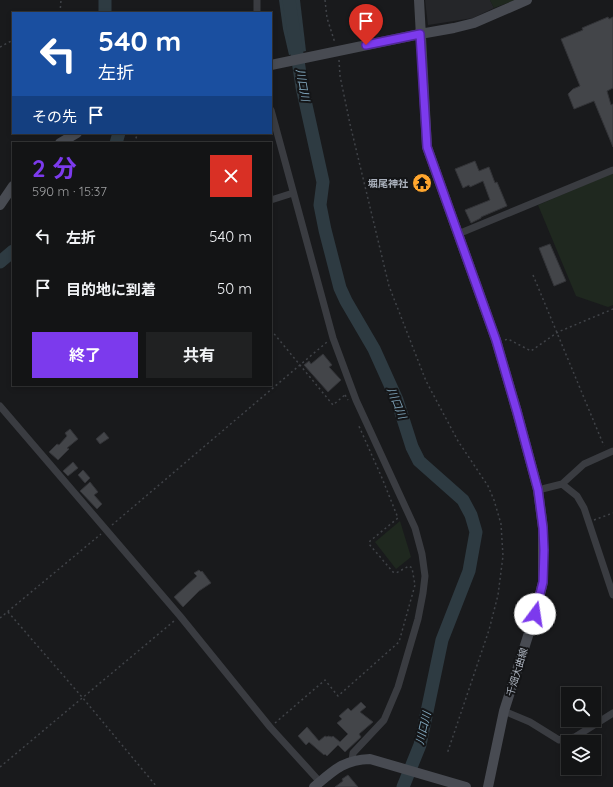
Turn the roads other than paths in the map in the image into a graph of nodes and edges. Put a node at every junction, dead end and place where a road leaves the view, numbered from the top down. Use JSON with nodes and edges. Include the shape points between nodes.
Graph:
{"nodes":[{"id":1,"x":256,"y":0,"type":"edge"},
{"id":2,"x":419,"y":0,"type":"edge"},
{"id":3,"x":527,"y":0,"type":"edge"},
{"id":4,"x":257,"y":12,"type":"edge"},
{"id":5,"x":420,"y":34,"type":"junction"},
{"id":6,"x":272,"y":65,"type":"edge"},
{"id":7,"x":272,"y":114,"type":"edge"},
{"id":8,"x":75,"y":134,"type":"edge"},
{"id":9,"x":62,"y":142,"type":"edge"},
{"id":10,"x":613,"y":170,"type":"edge"},
{"id":11,"x":12,"y":187,"type":"edge"},
{"id":12,"x":293,"y":193,"type":"junction"},
{"id":13,"x":272,"y":200,"type":"edge"},
{"id":14,"x":0,"y":205,"type":"edge"},
{"id":15,"x":458,"y":234,"type":"junction"},
{"id":16,"x":0,"y":406,"type":"edge"},
{"id":17,"x":610,"y":452,"type":"edge"},
{"id":18,"x":562,"y":484,"type":"junction"},
{"id":19,"x":538,"y":490,"type":"junction"},
{"id":20,"x":613,"y":595,"type":"edge"},
{"id":21,"x":504,"y":711,"type":"junction"},
{"id":22,"x":613,"y":713,"type":"edge"},
{"id":23,"x":352,"y":761,"type":"junction"},
{"id":24,"x":317,"y":784,"type":"edge"},
{"id":25,"x":466,"y":787,"type":"edge"},
{"id":26,"x":488,"y":787,"type":"edge"}],
"edges":[{"from":1,"to":4,"type":"street"},
{"from":2,"to":5,"type":"main road","name":"千畑大曲線"},
{"from":3,"to":5,"type":"main road","via":[[474,23]]},
{"from":5,"to":6,"type":"main road"},
{"from":5,"to":15,"type":"main road","name":"千畑大曲線","via":[[427,147]]},
{"from":7,"to":12,"type":"street"},
{"from":8,"to":9,"type":"main road"},
{"from":10,"to":15,"type":"street"},
{"from":11,"to":14,"type":"main road"},
{"from":12,"to":13,"type":"street"},
{"from":12,"to":23,"type":"street","via":[[333,338],[353,391],[415,528],[425,576],[418,619],[398,687],[384,720],[354,753]]},
{"from":15,"to":19,"type":"main road","name":"千畑大曲線","via":[[496,340]]},
{"from":16,"to":24,"type":"street","via":[[180,616]]},
{"from":17,"to":18,"type":"street","via":[[584,464]]},
{"from":18,"to":19,"type":"street"},
{"from":18,"to":20,"type":"street","via":[[578,496],[584,508]]},
{"from":19,"to":21,"type":"main road","name":"千畑大曲線","via":[[543,528],[543,582]]},
{"from":21,"to":22,"type":"street","via":[[530,722],[559,740],[575,737]]},
{"from":21,"to":26,"type":"main road","name":"千畑大曲線"},
{"from":23,"to":24,"type":"main road","via":[[336,768]]},
{"from":23,"to":25,"type":"main road","via":[[370,759]]}]}
